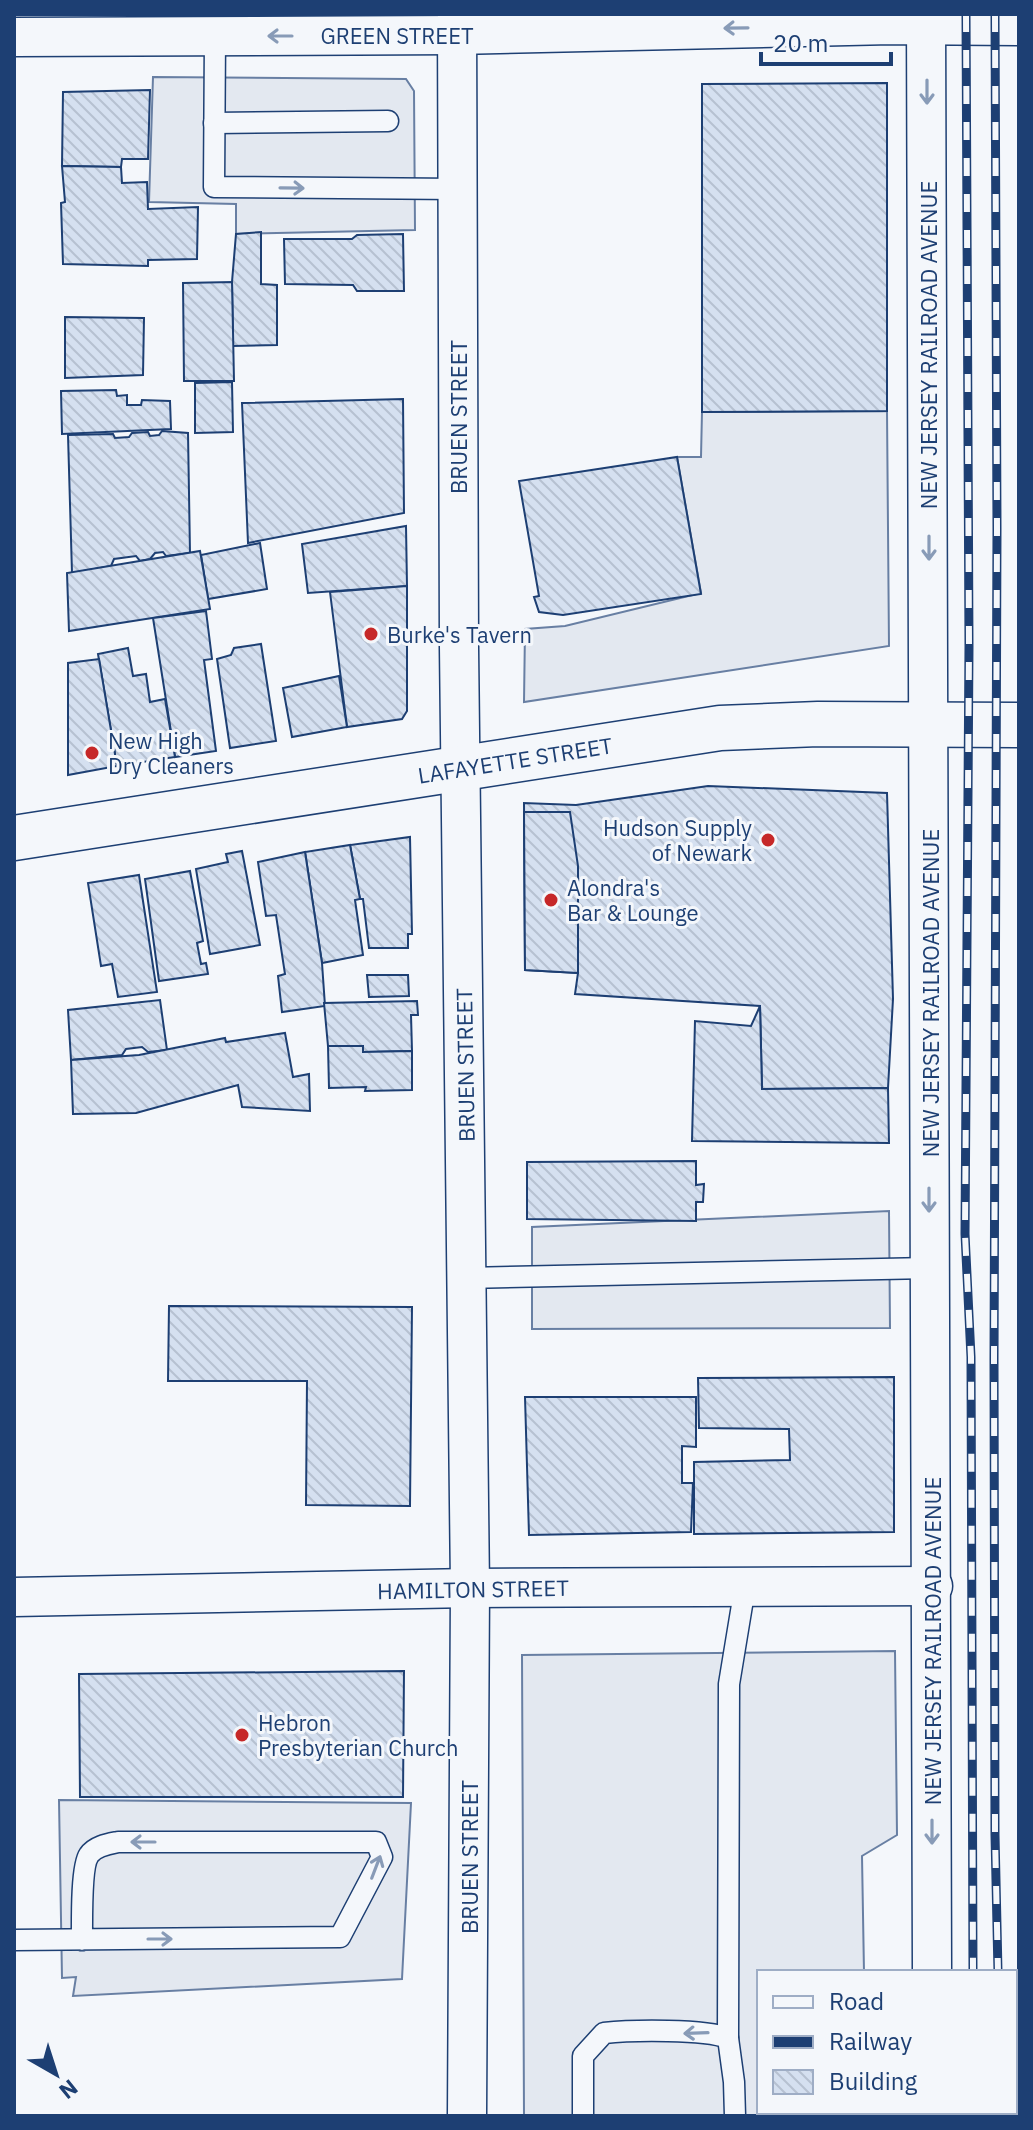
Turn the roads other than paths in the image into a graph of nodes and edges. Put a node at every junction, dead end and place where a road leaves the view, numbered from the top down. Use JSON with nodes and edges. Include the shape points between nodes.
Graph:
{"nodes":[{"id":1,"x":926,"y":19,"type":"edge"},
{"id":2,"x":457,"y":24,"type":"edge"},
{"id":3,"x":1019,"y":26,"type":"edge"},
{"id":4,"x":215,"y":36,"type":"junction"},
{"id":5,"x":14,"y":37,"type":"edge"},
{"id":6,"x":388,"y":121,"type":"dead end"},
{"id":7,"x":214,"y":123,"type":"junction"},
{"id":8,"x":458,"y":189,"type":"junction"},
{"id":9,"x":930,"y":725,"type":"junction"},
{"id":10,"x":1019,"y":725,"type":"edge"},
{"id":11,"x":462,"y":768,"type":"junction"},
{"id":12,"x":14,"y":838,"type":"edge"},
{"id":13,"x":929,"y":1268,"type":"junction"},
{"id":14,"x":466,"y":1278,"type":"junction"},
{"id":15,"x":933,"y":1586,"type":"junction"},
{"id":16,"x":745,"y":1587,"type":"junction"},
{"id":17,"x":470,"y":1588,"type":"junction"},
{"id":18,"x":14,"y":1597,"type":"edge"},
{"id":19,"x":14,"y":1940,"type":"edge"},
{"id":20,"x":82,"y":1940,"type":"junction"},
{"id":21,"x":932,"y":1970,"type":"edge"},
{"id":22,"x":728,"y":2038,"type":"junction"},
{"id":23,"x":467,"y":2116,"type":"edge"},
{"id":24,"x":583,"y":2116,"type":"edge"},
{"id":25,"x":735,"y":2116,"type":"edge"}],
"edges":[{"from":1,"to":2,"type":"street","name":"GREEN STREET","one_way":true},
{"from":1,"to":3,"type":"street","name":"GREEN STREET"},
{"from":1,"to":9,"type":"street","name":"NEW JERSEY RAILROAD AVENUE","one_way":true},
{"from":2,"to":4,"type":"street","name":"GREEN STREET","one_way":true},
{"from":2,"to":8,"type":"street","name":"BRUEN STREET"},
{"from":4,"to":5,"type":"street","name":"GREEN STREET"},
{"from":4,"to":7,"type":"lane"},
{"from":6,"to":7,"type":"lane"},
{"from":7,"to":8,"type":"lane","one_way":true,"via":[[214,187]]},
{"from":8,"to":11,"type":"street","name":"BRUEN STREET"},
{"from":9,"to":10,"type":"street","name":"LAFAYETTE STREET"},
{"from":9,"to":11,"type":"street","name":"LAFAYETTE STREET","via":[[720,728]]},
{"from":9,"to":13,"type":"street","name":"NEW JERSEY RAILROAD AVENUE","one_way":true},
{"from":11,"to":12,"type":"street","name":"LAFAYETTE STREET"},
{"from":11,"to":14,"type":"street","name":"BRUEN STREET"},
{"from":13,"to":14,"type":"lane"},
{"from":13,"to":15,"type":"street","name":"NEW JERSEY RAILROAD AVENUE"},
{"from":14,"to":17,"type":"street","name":"BRUEN STREET"},
{"from":15,"to":16,"type":"street","name":"HAMILTON STREET"},
{"from":15,"to":21,"type":"street","name":"NEW JERSEY RAILROAD AVENUE","one_way":true},
{"from":16,"to":17,"type":"street","name":"HAMILTON STREET"},
{"from":16,"to":22,"type":"lane","via":[[729,1684]]},
{"from":17,"to":18,"type":"street","name":"HAMILTON STREET"},
{"from":17,"to":23,"type":"street","name":"BRUEN STREET"},
{"from":19,"to":20,"type":"lane"},
{"from":20,"to":20,"type":"lane","one_way":true,"via":[[340,1937],[382,1857],[376,1842],[102,1845],[89,1855],[85,1870]]},
{"from":22,"to":24,"type":"lane","one_way":true,"via":[[713,2032],[604,2033],[583,2056]]},
{"from":22,"to":25,"type":"lane"}]}
